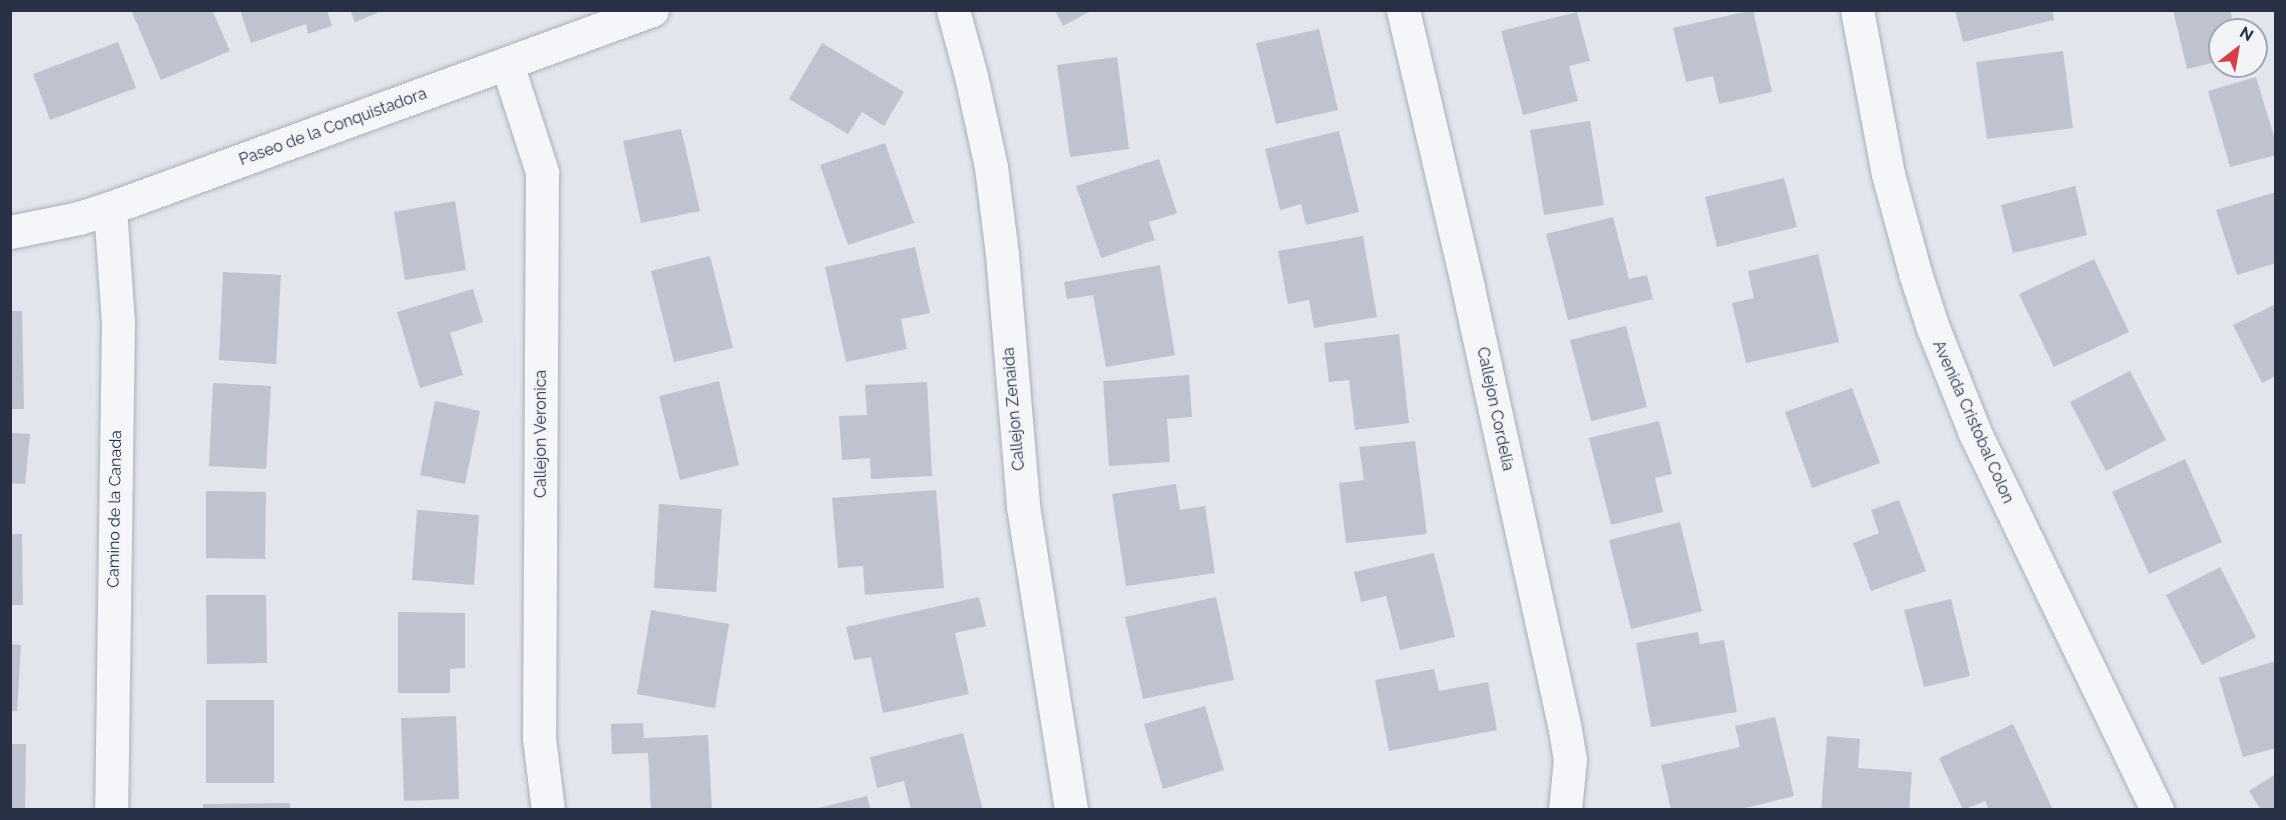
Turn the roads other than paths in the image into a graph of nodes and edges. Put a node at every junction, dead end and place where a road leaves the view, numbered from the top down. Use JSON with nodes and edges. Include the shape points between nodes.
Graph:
{"nodes":[{"id":1,"x":652,"y":10,"type":"edge"},
{"id":2,"x":953,"y":10,"type":"edge"},
{"id":3,"x":1403,"y":10,"type":"edge"},
{"id":4,"x":1857,"y":10,"type":"edge"},
{"id":5,"x":507,"y":64,"type":"junction"},
{"id":6,"x":110,"y":208,"type":"junction"},
{"id":7,"x":10,"y":232,"type":"edge"},
{"id":8,"x":111,"y":810,"type":"edge"},
{"id":9,"x":548,"y":810,"type":"edge"},
{"id":10,"x":1071,"y":810,"type":"edge"},
{"id":11,"x":1565,"y":810,"type":"edge"},
{"id":12,"x":2157,"y":810,"type":"edge"}],
"edges":[{"from":1,"to":5,"type":"street","name":"Paseo de la Conquistadora"},
{"from":2,"to":10,"type":"street","name":"Callejon Zenaida","via":[[992,178],[1002,254],[1019,474]]},
{"from":3,"to":11,"type":"street","name":"Callejon Cordelia","via":[[1565,729],[1570,759]]},
{"from":4,"to":12,"type":"street","name":"Avenida Cristobal Colon","via":[[1888,174],[1933,328],[1975,433]]},
{"from":5,"to":6,"type":"street","name":"Paseo de la Conquistadora"},
{"from":5,"to":9,"type":"street","name":"Callejon Veronica","via":[[542,172],[539,738]]},
{"from":6,"to":7,"type":"street","name":"Paseo de la Conquistadora"},
{"from":6,"to":8,"type":"street","name":"Camino de la Canada","via":[[118,321]]}]}
